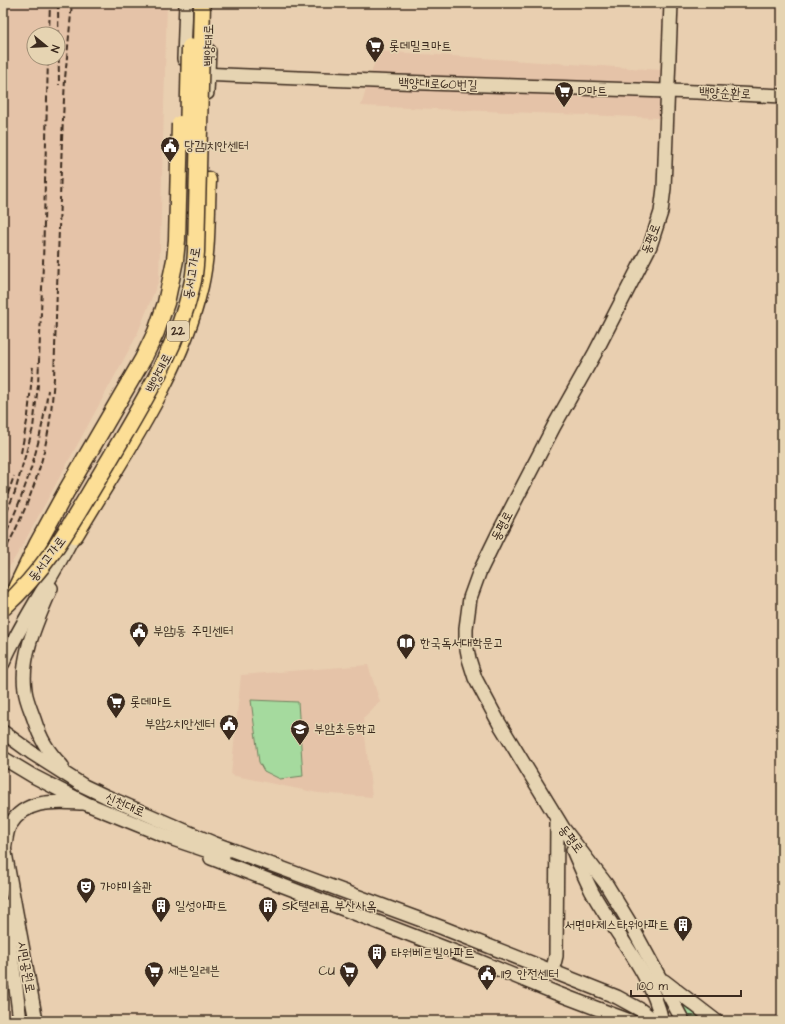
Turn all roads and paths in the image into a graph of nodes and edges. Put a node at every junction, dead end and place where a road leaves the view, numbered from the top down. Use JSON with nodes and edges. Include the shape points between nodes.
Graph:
{"nodes":[{"id":1,"x":186,"y":3,"type":"edge"},
{"id":2,"x":192,"y":3,"type":"edge"},
{"id":3,"x":202,"y":3,"type":"edge"},
{"id":4,"x":206,"y":3,"type":"edge"},
{"id":5,"x":209,"y":3,"type":"edge"},
{"id":6,"x":671,"y":3,"type":"edge"},
{"id":7,"x":186,"y":66,"type":"junction"},
{"id":8,"x":208,"y":74,"type":"junction"},
{"id":9,"x":668,"y":91,"type":"junction"},
{"id":10,"x":782,"y":96,"type":"edge"},
{"id":11,"x":185,"y":107,"type":"junction"},
{"id":12,"x":206,"y":109,"type":"junction"},
{"id":13,"x":75,"y":535,"type":"junction"},
{"id":14,"x":65,"y":555,"type":"junction"},
{"id":15,"x":3,"y":595,"type":"edge"},
{"id":16,"x":3,"y":608,"type":"edge"},
{"id":17,"x":3,"y":615,"type":"edge"},
{"id":18,"x":3,"y":663,"type":"edge"},
{"id":19,"x":3,"y":732,"type":"edge"},
{"id":20,"x":3,"y":758,"type":"edge"},
{"id":21,"x":84,"y":786,"type":"junction"},
{"id":22,"x":87,"y":804,"type":"junction"},
{"id":23,"x":560,"y":824,"type":"junction"},
{"id":24,"x":175,"y":833,"type":"junction"},
{"id":25,"x":4,"y":845,"type":"edge"},
{"id":26,"x":256,"y":864,"type":"junction"},
{"id":27,"x":3,"y":905,"type":"edge"},
{"id":28,"x":554,"y":964,"type":"junction"},
{"id":29,"x":660,"y":978,"type":"junction"},
{"id":30,"x":20,"y":1021,"type":"edge"},
{"id":31,"x":36,"y":1021,"type":"edge"},
{"id":32,"x":630,"y":1021,"type":"edge"},
{"id":33,"x":643,"y":1021,"type":"edge"},
{"id":34,"x":655,"y":1021,"type":"edge"},
{"id":35,"x":661,"y":1021,"type":"edge"},
{"id":36,"x":680,"y":1021,"type":"edge"},
{"id":37,"x":683,"y":1021,"type":"edge"},
{"id":38,"x":716,"y":1021,"type":"edge"}],
"edges":[{"from":1,"to":7,"type":"main road","name":"백양대로"},
{"from":2,"to":7,"type":"highway","name":"동서고가로","number":"22","bridge":true},
{"from":3,"to":16,"type":"highway","name":"동서고가로","number":"22","bridge":true,"via":[[196,252],[193,284],[183,315],[156,380],[63,539],[34,577]]},
{"from":4,"to":13,"type":"highway","via":[[208,180],[205,254],[200,284],[190,324],[153,402]]},
{"from":5,"to":8,"type":"main road","name":"백양대로"},
{"from":6,"to":9,"type":"main road","name":"동평로"},
{"from":7,"to":8,"type":"main road","name":"백양대로60번길","via":[[194,73]]},
{"from":7,"to":11,"type":"main road","name":"백양대로"},
{"from":7,"to":15,"type":"highway","name":"동서고가로","number":"22","bridge":true,"via":[[188,228],[182,283],[168,333],[130,407],[59,526],[33,564]]},
{"from":7,"to":17,"type":"highway","bridge":true,"via":[[181,94],[176,260],[166,303],[143,358],[38,543]]},
{"from":8,"to":9,"type":"main road","name":"백양대로60번길"},
{"from":8,"to":12,"type":"main road","name":"백양대로"},
{"from":9,"to":10,"type":"main road","name":"백양순환로"},
{"from":9,"to":23,"type":"main road","name":"동평로","via":[[664,188],[661,212],[650,246],[498,534],[474,586],[467,616],[466,644],[475,678]]},
{"from":11,"to":12,"type":"main road","via":[[196,99],[203,101]]},
{"from":11,"to":17,"type":"main road","name":"백양대로","via":[[184,179],[170,278],[162,306],[131,366],[67,474],[33,541]]},
{"from":12,"to":13,"type":"main road","name":"백양대로","via":[[202,250],[198,277],[188,310],[163,369],[136,415]]},
{"from":13,"to":14,"type":"main road","name":"백양대로"},
{"from":14,"to":18,"type":"main road","name":"백양대로","via":[[41,591]]},
{"from":14,"to":21,"type":"main road","via":[[29,646],[24,670],[25,690],[39,734],[50,753]]},
{"from":19,"to":21,"type":"main road","name":"신천대로"},
{"from":20,"to":22,"type":"main road","name":"신천대로"},
{"from":21,"to":24,"type":"main road","name":"신천대로"},
{"from":22,"to":24,"type":"main road","name":"신천대로"},
{"from":22,"to":25,"type":"main road","via":[[50,802],[26,808],[9,826]]},
{"from":23,"to":28,"type":"main road"},
{"from":23,"to":29,"type":"main road","name":"동평로","via":[[606,884]]},
{"from":23,"to":35,"type":"main road","via":[[592,892],[644,974],[654,994]]},
{"from":23,"to":36,"type":"main road"},
{"from":24,"to":26,"type":"main road","name":"신천대로"},
{"from":24,"to":28,"type":"main road","via":[[210,836],[264,854]]},
{"from":24,"to":32,"type":"main road","via":[[202,855]]},
{"from":25,"to":31,"type":"main road","name":"시민공원로"},
{"from":26,"to":33,"type":"main road","via":[[578,989]]},
{"from":26,"to":34,"type":"main road","via":[[436,926],[617,997],[640,1009]]},
{"from":27,"to":30,"type":"main road","name":"시민공원로"},
{"from":28,"to":35,"type":"main road","via":[[618,990]]},
{"from":29,"to":37,"type":"main road","name":"동평로"},
{"from":29,"to":38,"type":"main road"}]}
